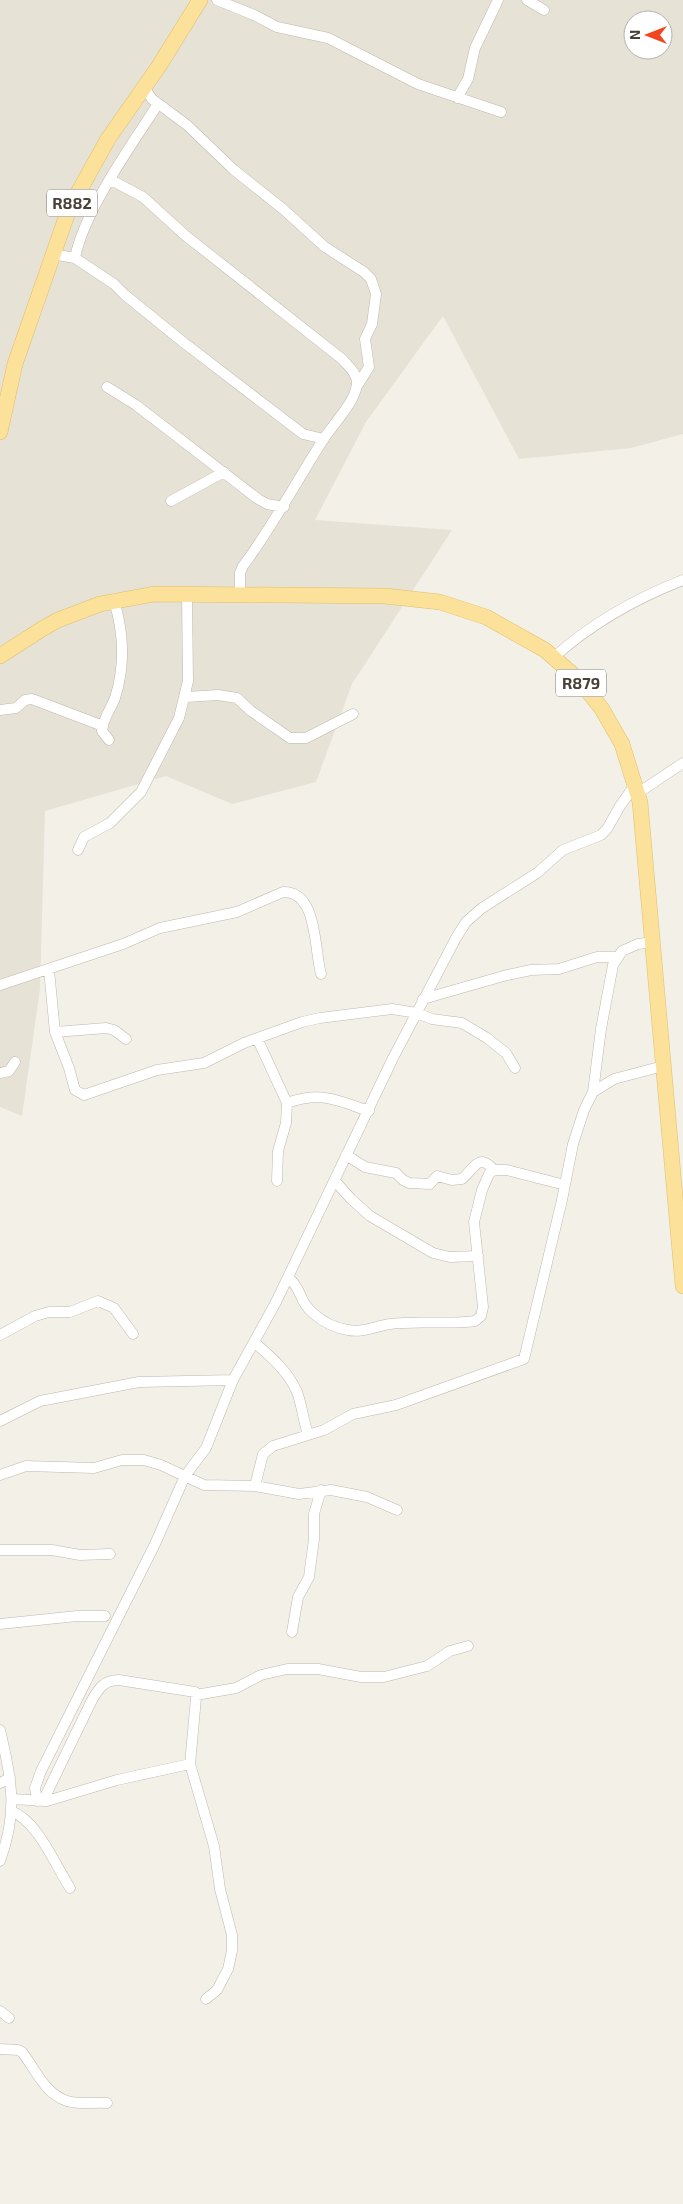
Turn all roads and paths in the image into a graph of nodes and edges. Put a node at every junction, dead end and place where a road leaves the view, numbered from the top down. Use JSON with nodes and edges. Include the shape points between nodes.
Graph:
{"nodes":[{"id":1,"x":200,"y":0,"type":"edge"},
{"id":2,"x":217,"y":0,"type":"edge"},
{"id":3,"x":498,"y":0,"type":"edge"},
{"id":4,"x":528,"y":0,"type":"edge"},
{"id":5,"x":544,"y":10,"type":"dead end"},
{"id":6,"x":143,"y":86,"type":"junction"},
{"id":7,"x":457,"y":98,"type":"junction"},
{"id":8,"x":158,"y":104,"type":"junction"},
{"id":9,"x":501,"y":112,"type":"dead end"},
{"id":10,"x":111,"y":180,"type":"junction"},
{"id":11,"x":52,"y":254,"type":"junction"},
{"id":12,"x":75,"y":258,"type":"junction"},
{"id":13,"x":357,"y":386,"type":"junction"},
{"id":14,"x":107,"y":387,"type":"dead end"},
{"id":15,"x":0,"y":432,"type":"edge"},
{"id":16,"x":303,"y":434,"type":"junction"},
{"id":17,"x":324,"y":439,"type":"junction"},
{"id":18,"x":314,"y":456,"type":"junction"},
{"id":19,"x":224,"y":472,"type":"junction"},
{"id":20,"x":171,"y":501,"type":"dead end"},
{"id":21,"x":284,"y":507,"type":"junction"},
{"id":22,"x":683,"y":580,"type":"edge"},
{"id":23,"x":187,"y":594,"type":"junction"},
{"id":24,"x":240,"y":594,"type":"junction"},
{"id":25,"x":114,"y":601,"type":"junction"},
{"id":26,"x":0,"y":656,"type":"edge"},
{"id":27,"x":554,"y":657,"type":"junction"},
{"id":28,"x":186,"y":697,"type":"junction"},
{"id":29,"x":0,"y":710,"type":"edge"},
{"id":30,"x":353,"y":714,"type":"dead end"},
{"id":31,"x":103,"y":726,"type":"junction"},
{"id":32,"x":109,"y":740,"type":"dead end"},
{"id":33,"x":683,"y":764,"type":"edge"},
{"id":34,"x":636,"y":789,"type":"junction"},
{"id":35,"x":78,"y":850,"type":"dead end"},
{"id":36,"x":653,"y":942,"type":"junction"},
{"id":37,"x":616,"y":957,"type":"junction"},
{"id":38,"x":49,"y":970,"type":"junction"},
{"id":39,"x":321,"y":974,"type":"dead end"},
{"id":40,"x":0,"y":985,"type":"edge"},
{"id":41,"x":423,"y":999,"type":"junction"},
{"id":42,"x":417,"y":1013,"type":"junction"},
{"id":43,"x":55,"y":1032,"type":"junction"},
{"id":44,"x":257,"y":1038,"type":"junction"},
{"id":45,"x":126,"y":1039,"type":"dead end"},
{"id":46,"x":15,"y":1062,"type":"dead end"},
{"id":47,"x":663,"y":1066,"type":"junction"},
{"id":48,"x":516,"y":1068,"type":"dead end"},
{"id":49,"x":0,"y":1073,"type":"edge"},
{"id":50,"x":593,"y":1092,"type":"junction"},
{"id":51,"x":288,"y":1103,"type":"junction"},
{"id":52,"x":368,"y":1111,"type":"junction"},
{"id":53,"x":346,"y":1155,"type":"junction"},
{"id":54,"x":494,"y":1170,"type":"junction"},
{"id":55,"x":277,"y":1181,"type":"dead end"},
{"id":56,"x":335,"y":1181,"type":"junction"},
{"id":57,"x":565,"y":1184,"type":"junction"},
{"id":58,"x":478,"y":1256,"type":"junction"},
{"id":59,"x":288,"y":1277,"type":"junction"},
{"id":60,"x":683,"y":1286,"type":"edge"},
{"id":61,"x":133,"y":1334,"type":"dead end"},
{"id":62,"x":0,"y":1335,"type":"edge"},
{"id":63,"x":254,"y":1342,"type":"junction"},
{"id":64,"x":233,"y":1380,"type":"junction"},
{"id":65,"x":0,"y":1421,"type":"edge"},
{"id":66,"x":308,"y":1434,"type":"junction"},
{"id":67,"x":0,"y":1475,"type":"edge"},
{"id":68,"x":186,"y":1476,"type":"junction"},
{"id":69,"x":255,"y":1486,"type":"junction"},
{"id":70,"x":321,"y":1490,"type":"junction"},
{"id":71,"x":397,"y":1510,"type":"dead end"},
{"id":72,"x":0,"y":1550,"type":"edge"},
{"id":73,"x":110,"y":1554,"type":"dead end"},
{"id":74,"x":106,"y":1616,"type":"dead end"},
{"id":75,"x":0,"y":1624,"type":"edge"},
{"id":76,"x":292,"y":1632,"type":"dead end"},
{"id":77,"x":468,"y":1646,"type":"dead end"},
{"id":78,"x":196,"y":1695,"type":"junction"},
{"id":79,"x":0,"y":1730,"type":"edge"},
{"id":80,"x":190,"y":1764,"type":"junction"},
{"id":81,"x":10,"y":1778,"type":"junction"},
{"id":82,"x":0,"y":1783,"type":"edge"},
{"id":83,"x":12,"y":1798,"type":"junction"},
{"id":84,"x":40,"y":1800,"type":"junction"},
{"id":85,"x":11,"y":1811,"type":"junction"},
{"id":86,"x":0,"y":1862,"type":"edge"},
{"id":87,"x":70,"y":1888,"type":"dead end"},
{"id":88,"x":206,"y":2000,"type":"dead end"},
{"id":89,"x":0,"y":2011,"type":"edge"},
{"id":90,"x":8,"y":2018,"type":"dead end"},
{"id":91,"x":0,"y":2049,"type":"edge"},
{"id":92,"x":107,"y":2103,"type":"dead end"}],
"edges":[{"from":1,"to":6,"type":"main road","number":"R882"},
{"from":2,"to":7,"type":"street","via":[[277,27],[328,38],[418,84]]},
{"from":3,"to":7,"type":"street","via":[[475,48],[468,79]]},
{"from":4,"to":5,"type":"street"},
{"from":6,"to":8,"type":"street"},
{"from":6,"to":11,"type":"main road","number":"R882","via":[[69,209]]},
{"from":7,"to":9,"type":"street"},
{"from":8,"to":10,"type":"street"},
{"from":8,"to":13,"type":"street","via":[[326,247],[371,279],[376,294],[372,324],[365,339],[369,367]]},
{"from":10,"to":12,"type":"street","via":[[83,234]]},
{"from":10,"to":13,"type":"street","via":[[143,197],[186,236],[342,359],[354,372]]},
{"from":11,"to":12,"type":"street"},
{"from":11,"to":15,"type":"main road","number":"R882","via":[[15,364]]},
{"from":12,"to":16,"type":"street","via":[[114,284]]},
{"from":13,"to":17,"type":"street"},
{"from":14,"to":19,"type":"street"},
{"from":16,"to":17,"type":"street"},
{"from":16,"to":18,"type":"street"},
{"from":17,"to":18,"type":"street"},
{"from":18,"to":21,"type":"street"},
{"from":19,"to":20,"type":"street"},
{"from":19,"to":21,"type":"street","via":[[258,499]]},
{"from":21,"to":24,"type":"street","via":[[243,566]]},
{"from":22,"to":27,"type":"street","via":[[590,628]]},
{"from":23,"to":24,"type":"main road","number":"R879"},
{"from":23,"to":25,"type":"main road","number":"R879","via":[[154,594]]},
{"from":23,"to":28,"type":"street"},
{"from":24,"to":27,"type":"main road","number":"R879","via":[[385,596],[440,602],[486,617]]},
{"from":25,"to":26,"type":"main road","number":"R879","via":[[58,620]]},
{"from":25,"to":31,"type":"street","via":[[122,642],[122,666],[114,701]]},
{"from":27,"to":34,"type":"main road","number":"R879","via":[[579,680],[602,709],[622,744]]},
{"from":28,"to":30,"type":"street","via":[[218,695],[237,698],[290,738],[298,739]]},
{"from":28,"to":35,"type":"street","via":[[179,718],[140,792],[110,823],[84,837]]},
{"from":29,"to":31,"type":"street","via":[[16,708],[25,700],[32,700]]},
{"from":31,"to":32,"type":"street","via":[[103,733]]},
{"from":33,"to":34,"type":"street"},
{"from":34,"to":36,"type":"main road","number":"R879","via":[[644,829]]},
{"from":34,"to":41,"type":"street","via":[[601,835],[563,850],[546,866],[466,922]]},
{"from":36,"to":37,"type":"street","via":[[628,948]]},
{"from":36,"to":47,"type":"main road","number":"R879"},
{"from":37,"to":41,"type":"street","via":[[597,958],[560,969],[507,975]]},
{"from":37,"to":50,"type":"street","via":[[601,1029]]},
{"from":38,"to":39,"type":"street","via":[[160,928],[237,912],[290,892],[306,905],[312,918]]},
{"from":38,"to":40,"type":"street"},
{"from":38,"to":43,"type":"street"},
{"from":41,"to":42,"type":"street"},
{"from":42,"to":44,"type":"street","via":[[392,1009],[320,1018]]},
{"from":42,"to":48,"type":"street","via":[[432,1019],[457,1021],[472,1028],[506,1053]]},
{"from":42,"to":52,"type":"street"},
{"from":43,"to":44,"type":"street","via":[[75,1090],[84,1095],[157,1070],[204,1063]]},
{"from":43,"to":45,"type":"street","via":[[106,1028]]},
{"from":44,"to":51,"type":"street"},
{"from":46,"to":49,"type":"street","via":[[9,1071]]},
{"from":47,"to":50,"type":"street","via":[[614,1078]]},
{"from":47,"to":60,"type":"main road","number":"R879"},
{"from":50,"to":57,"type":"street","via":[[576,1132]]},
{"from":51,"to":52,"type":"street","via":[[319,1096]]},
{"from":51,"to":55,"type":"street","via":[[278,1152]]},
{"from":52,"to":53,"type":"street"},
{"from":53,"to":54,"type":"street","via":[[365,1167],[396,1173],[410,1183],[430,1184],[437,1176],[458,1180],[481,1162]]},
{"from":53,"to":56,"type":"street"},
{"from":54,"to":57,"type":"street","via":[[513,1171]]},
{"from":54,"to":58,"type":"street","via":[[485,1181],[476,1215],[474,1229]]},
{"from":56,"to":58,"type":"street","via":[[370,1216],[433,1252],[450,1257]]},
{"from":56,"to":59,"type":"street"},
{"from":57,"to":66,"type":"street","via":[[524,1359],[396,1404],[353,1414],[324,1430]]},
{"from":58,"to":59,"type":"street","via":[[483,1307],[481,1316],[475,1321],[388,1324],[350,1330],[334,1326],[314,1314],[303,1303],[298,1285]]},
{"from":59,"to":63,"type":"street"},
{"from":61,"to":62,"type":"street","via":[[114,1308],[98,1301],[78,1310],[35,1316]]},
{"from":63,"to":64,"type":"street"},
{"from":63,"to":66,"type":"street","via":[[278,1363],[293,1384]]},
{"from":64,"to":65,"type":"street","via":[[139,1382],[40,1401]]},
{"from":64,"to":68,"type":"street","via":[[206,1448]]},
{"from":66,"to":69,"type":"street","via":[[267,1450],[263,1454]]},
{"from":67,"to":68,"type":"street","via":[[26,1466],[94,1468],[113,1461],[135,1459],[161,1465]]},
{"from":68,"to":69,"type":"street","via":[[204,1485]]},
{"from":68,"to":84,"type":"street","via":[[41,1771],[35,1788]]},
{"from":69,"to":70,"type":"street","via":[[298,1494]]},
{"from":70,"to":71,"type":"street","via":[[348,1492]]},
{"from":70,"to":76,"type":"street","via":[[314,1514],[309,1577],[298,1597]]},
{"from":72,"to":73,"type":"street"},
{"from":74,"to":75,"type":"street"},
{"from":77,"to":78,"type":"street","via":[[450,1651],[427,1666],[384,1677],[361,1677],[318,1669],[287,1669],[261,1675],[236,1688]]},
{"from":78,"to":80,"type":"street"},
{"from":78,"to":84,"type":"street","via":[[193,1690],[107,1681],[92,1700]]},
{"from":79,"to":81,"type":"street"},
{"from":80,"to":84,"type":"street"},
{"from":80,"to":88,"type":"street","via":[[214,1846],[220,1889],[232,1935],[228,1969],[217,1990]]},
{"from":81,"to":82,"type":"street"},
{"from":81,"to":83,"type":"street"},
{"from":83,"to":84,"type":"street"},
{"from":83,"to":85,"type":"street"},
{"from":85,"to":86,"type":"street","via":[[9,1835]]},
{"from":85,"to":87,"type":"street","via":[[35,1830]]},
{"from":89,"to":90,"type":"street"},
{"from":91,"to":92,"type":"street","via":[[22,2052],[43,2084],[67,2101]]}]}
